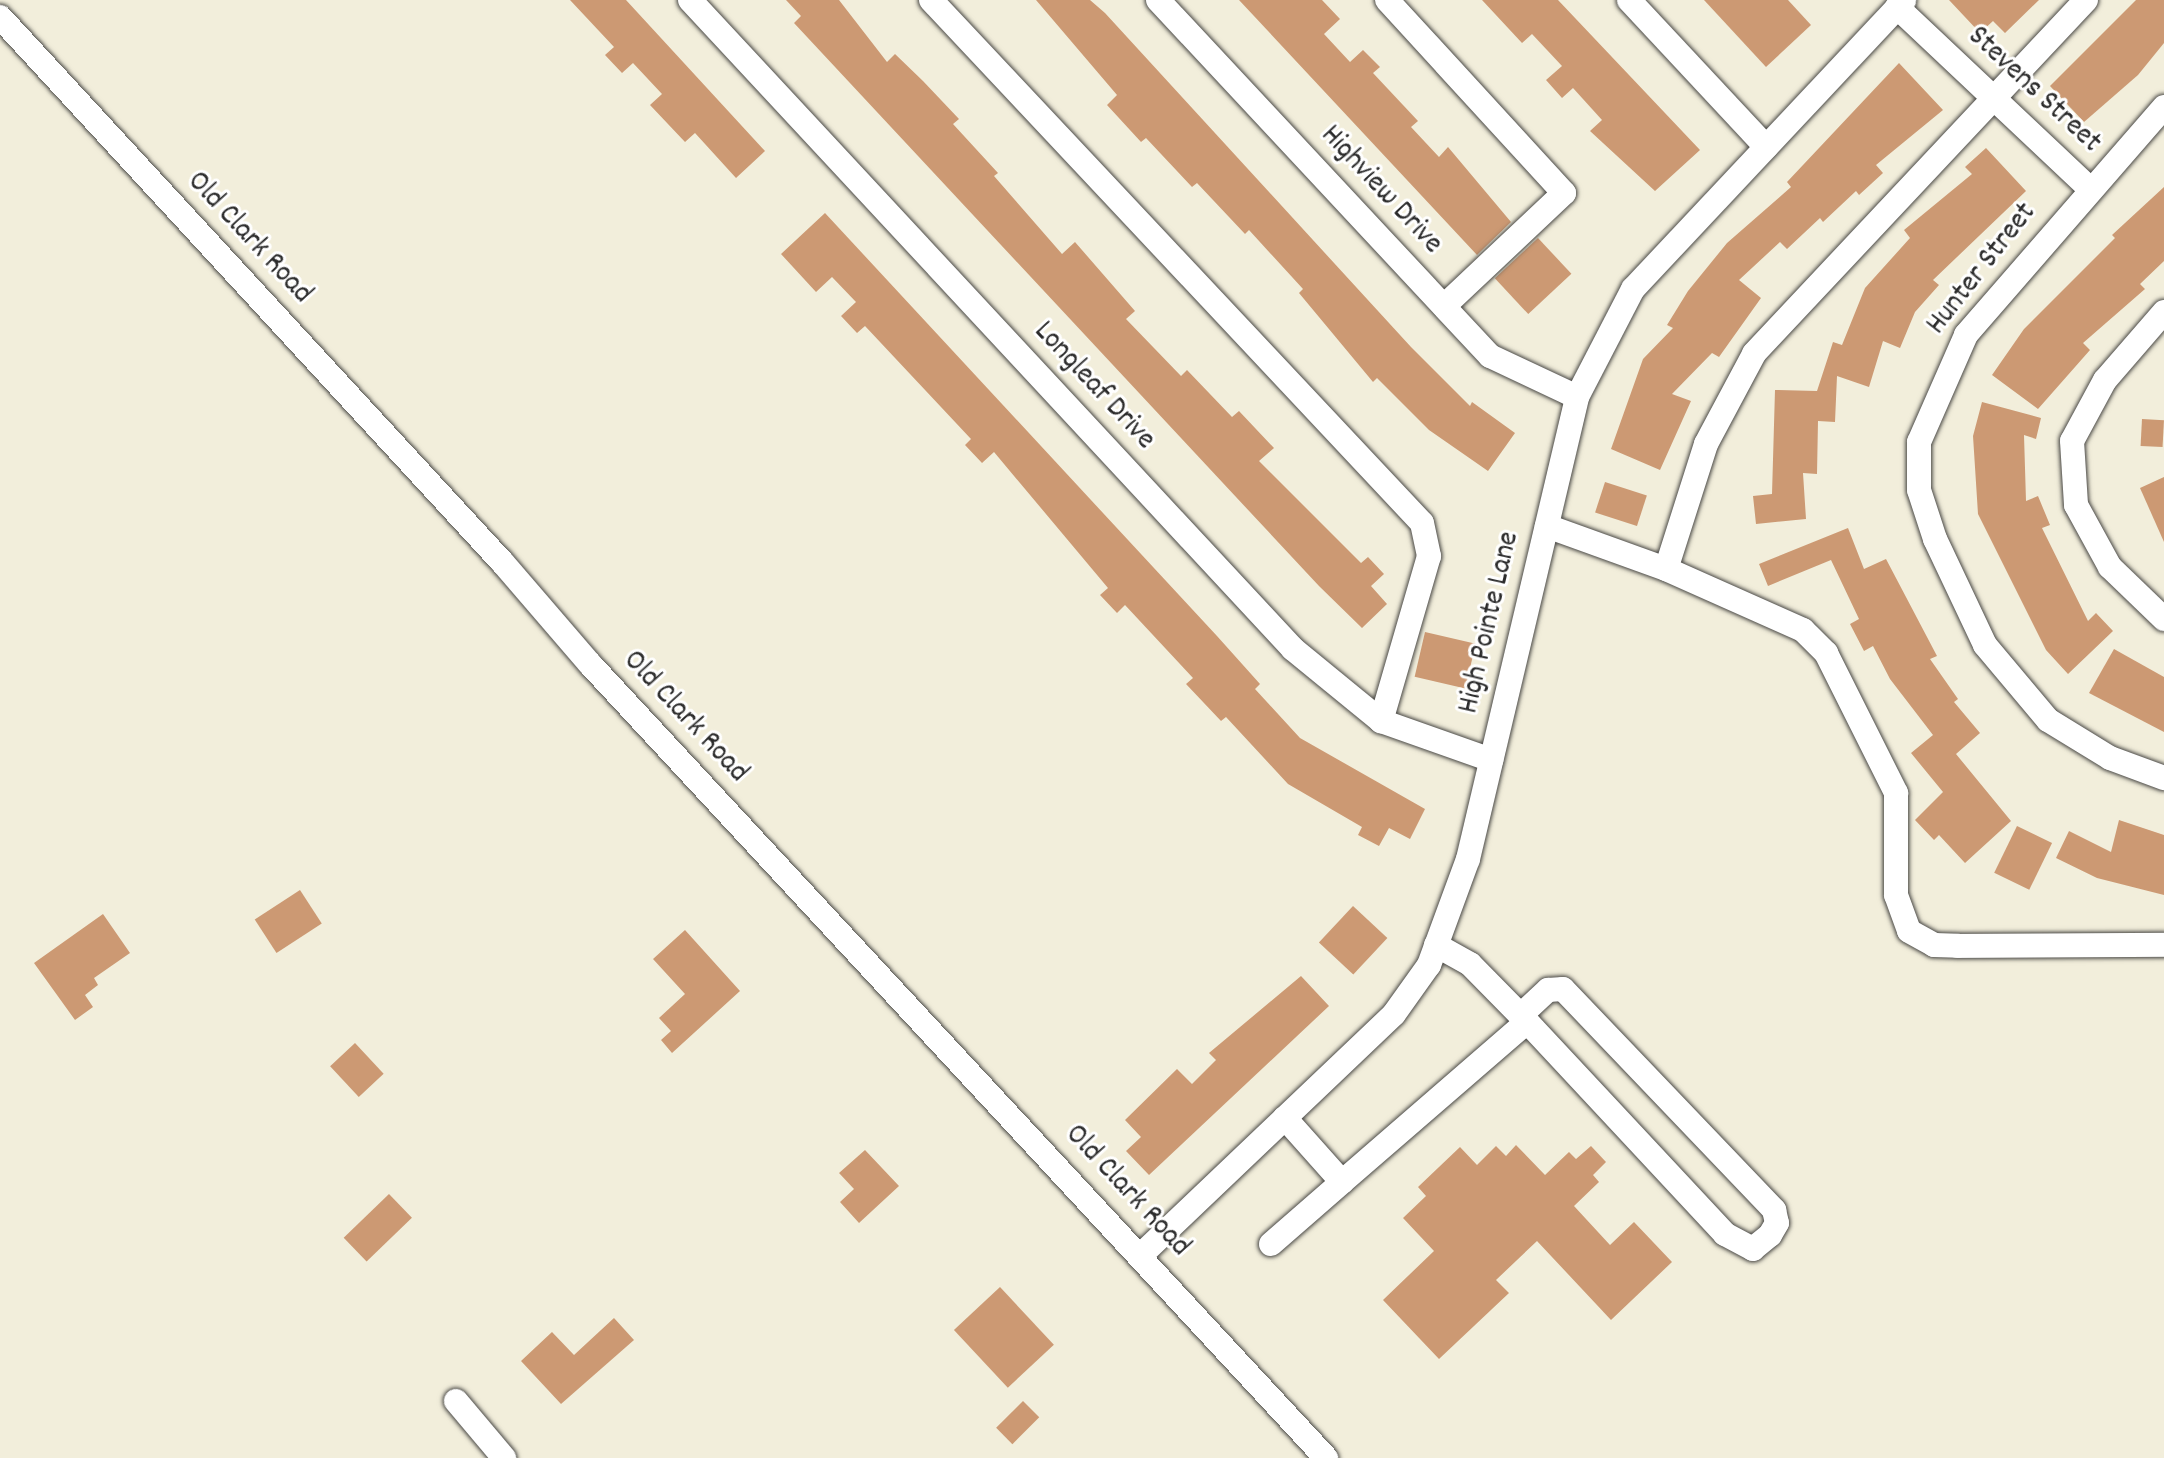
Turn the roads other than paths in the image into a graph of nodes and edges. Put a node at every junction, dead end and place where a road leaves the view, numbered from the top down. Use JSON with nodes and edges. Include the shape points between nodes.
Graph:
{"nodes":[{"id":1,"x":690,"y":0,"type":"edge"},
{"id":2,"x":931,"y":0,"type":"edge"},
{"id":3,"x":1158,"y":0,"type":"edge"},
{"id":4,"x":1387,"y":0,"type":"edge"},
{"id":5,"x":1629,"y":0,"type":"edge"},
{"id":6,"x":2086,"y":0,"type":"edge"},
{"id":7,"x":1900,"y":4,"type":"edge"},
{"id":8,"x":0,"y":17,"type":"edge"},
{"id":9,"x":1993,"y":98,"type":"junction"},
{"id":10,"x":2164,"y":107,"type":"edge"},
{"id":11,"x":1766,"y":147,"type":"junction"},
{"id":12,"x":2090,"y":189,"type":"junction"},
{"id":13,"x":1444,"y":306,"type":"junction"},
{"id":14,"x":2164,"y":312,"type":"edge"},
{"id":15,"x":1577,"y":397,"type":"junction"},
{"id":16,"x":1547,"y":526,"type":"junction"},
{"id":17,"x":1666,"y":569,"type":"junction"},
{"id":18,"x":2164,"y":619,"type":"edge"},
{"id":19,"x":1381,"y":721,"type":"junction"},
{"id":20,"x":1491,"y":760,"type":"junction"},
{"id":21,"x":2164,"y":778,"type":"edge"},
{"id":22,"x":1436,"y":945,"type":"junction"},
{"id":23,"x":2164,"y":945,"type":"edge"},
{"id":24,"x":1524,"y":1019,"type":"junction"},
{"id":25,"x":1285,"y":1118,"type":"junction"},
{"id":26,"x":1342,"y":1182,"type":"junction"},
{"id":27,"x":1271,"y":1244,"type":"dead end"},
{"id":28,"x":1141,"y":1255,"type":"junction"},
{"id":29,"x":456,"y":1401,"type":"dead end"},
{"id":30,"x":504,"y":1458,"type":"edge"},
{"id":31,"x":1326,"y":1458,"type":"edge"}],
"edges":[{"from":1,"to":19,"type":"street","name":"Longleaf Drive","via":[[1293,649]]},
{"from":2,"to":19,"type":"street","via":[[1422,523],[1429,556]]},
{"from":3,"to":13,"type":"street","name":"Highview Drive"},
{"from":4,"to":13,"type":"street","via":[[1564,193]]},
{"from":5,"to":11,"type":"street"},
{"from":6,"to":9,"type":"street"},
{"from":7,"to":9,"type":"street","name":"Stevens Street"},
{"from":7,"to":11,"type":"street","name":"High Pointe Lane"},
{"from":8,"to":28,"type":"street","name":"Old Clark Road","via":[[590,664]]},
{"from":9,"to":12,"type":"street","name":"Stevens Street"},
{"from":9,"to":17,"type":"street","via":[[1754,354],[1706,444]]},
{"from":10,"to":12,"type":"street","name":"Hunter Street"},
{"from":11,"to":15,"type":"street","name":"High Pointe Lane","via":[[1633,289]]},
{"from":12,"to":21,"type":"street","name":"Hunter Street","via":[[1966,335],[1919,442],[1919,490],[1935,539],[1985,645],[2048,720],[2110,758]]},
{"from":13,"to":15,"type":"street","name":"Highview Drive","via":[[1490,356]]},
{"from":14,"to":18,"type":"street","via":[[2105,380],[2072,441],[2076,505],[2110,567]]},
{"from":15,"to":16,"type":"street","name":"High Pointe Lane"},
{"from":16,"to":17,"type":"street"},
{"from":16,"to":20,"type":"street","name":"High Pointe Lane"},
{"from":17,"to":23,"type":"street","via":[[1803,630],[1826,653],[1896,793],[1896,895],[1909,931],[1934,945]]},
{"from":19,"to":20,"type":"street","name":"Longleaf Drive"},
{"from":20,"to":22,"type":"street","name":"High Pointe Lane","via":[[1468,859]]},
{"from":22,"to":24,"type":"street","via":[[1470,964]]},
{"from":22,"to":25,"type":"street","name":"High Pointe Lane","via":[[1429,965],[1394,1014]]},
{"from":24,"to":24,"type":"street","via":[[1725,1234],[1753,1249],[1777,1223],[1774,1210],[1607,1032],[1556,986]]},
{"from":24,"to":26,"type":"street"},
{"from":25,"to":26,"type":"street"},
{"from":25,"to":28,"type":"street","name":"High Pointe Lane"},
{"from":26,"to":27,"type":"street"},
{"from":28,"to":31,"type":"street","name":"Old Clark Road"},
{"from":29,"to":30,"type":"street"}]}
